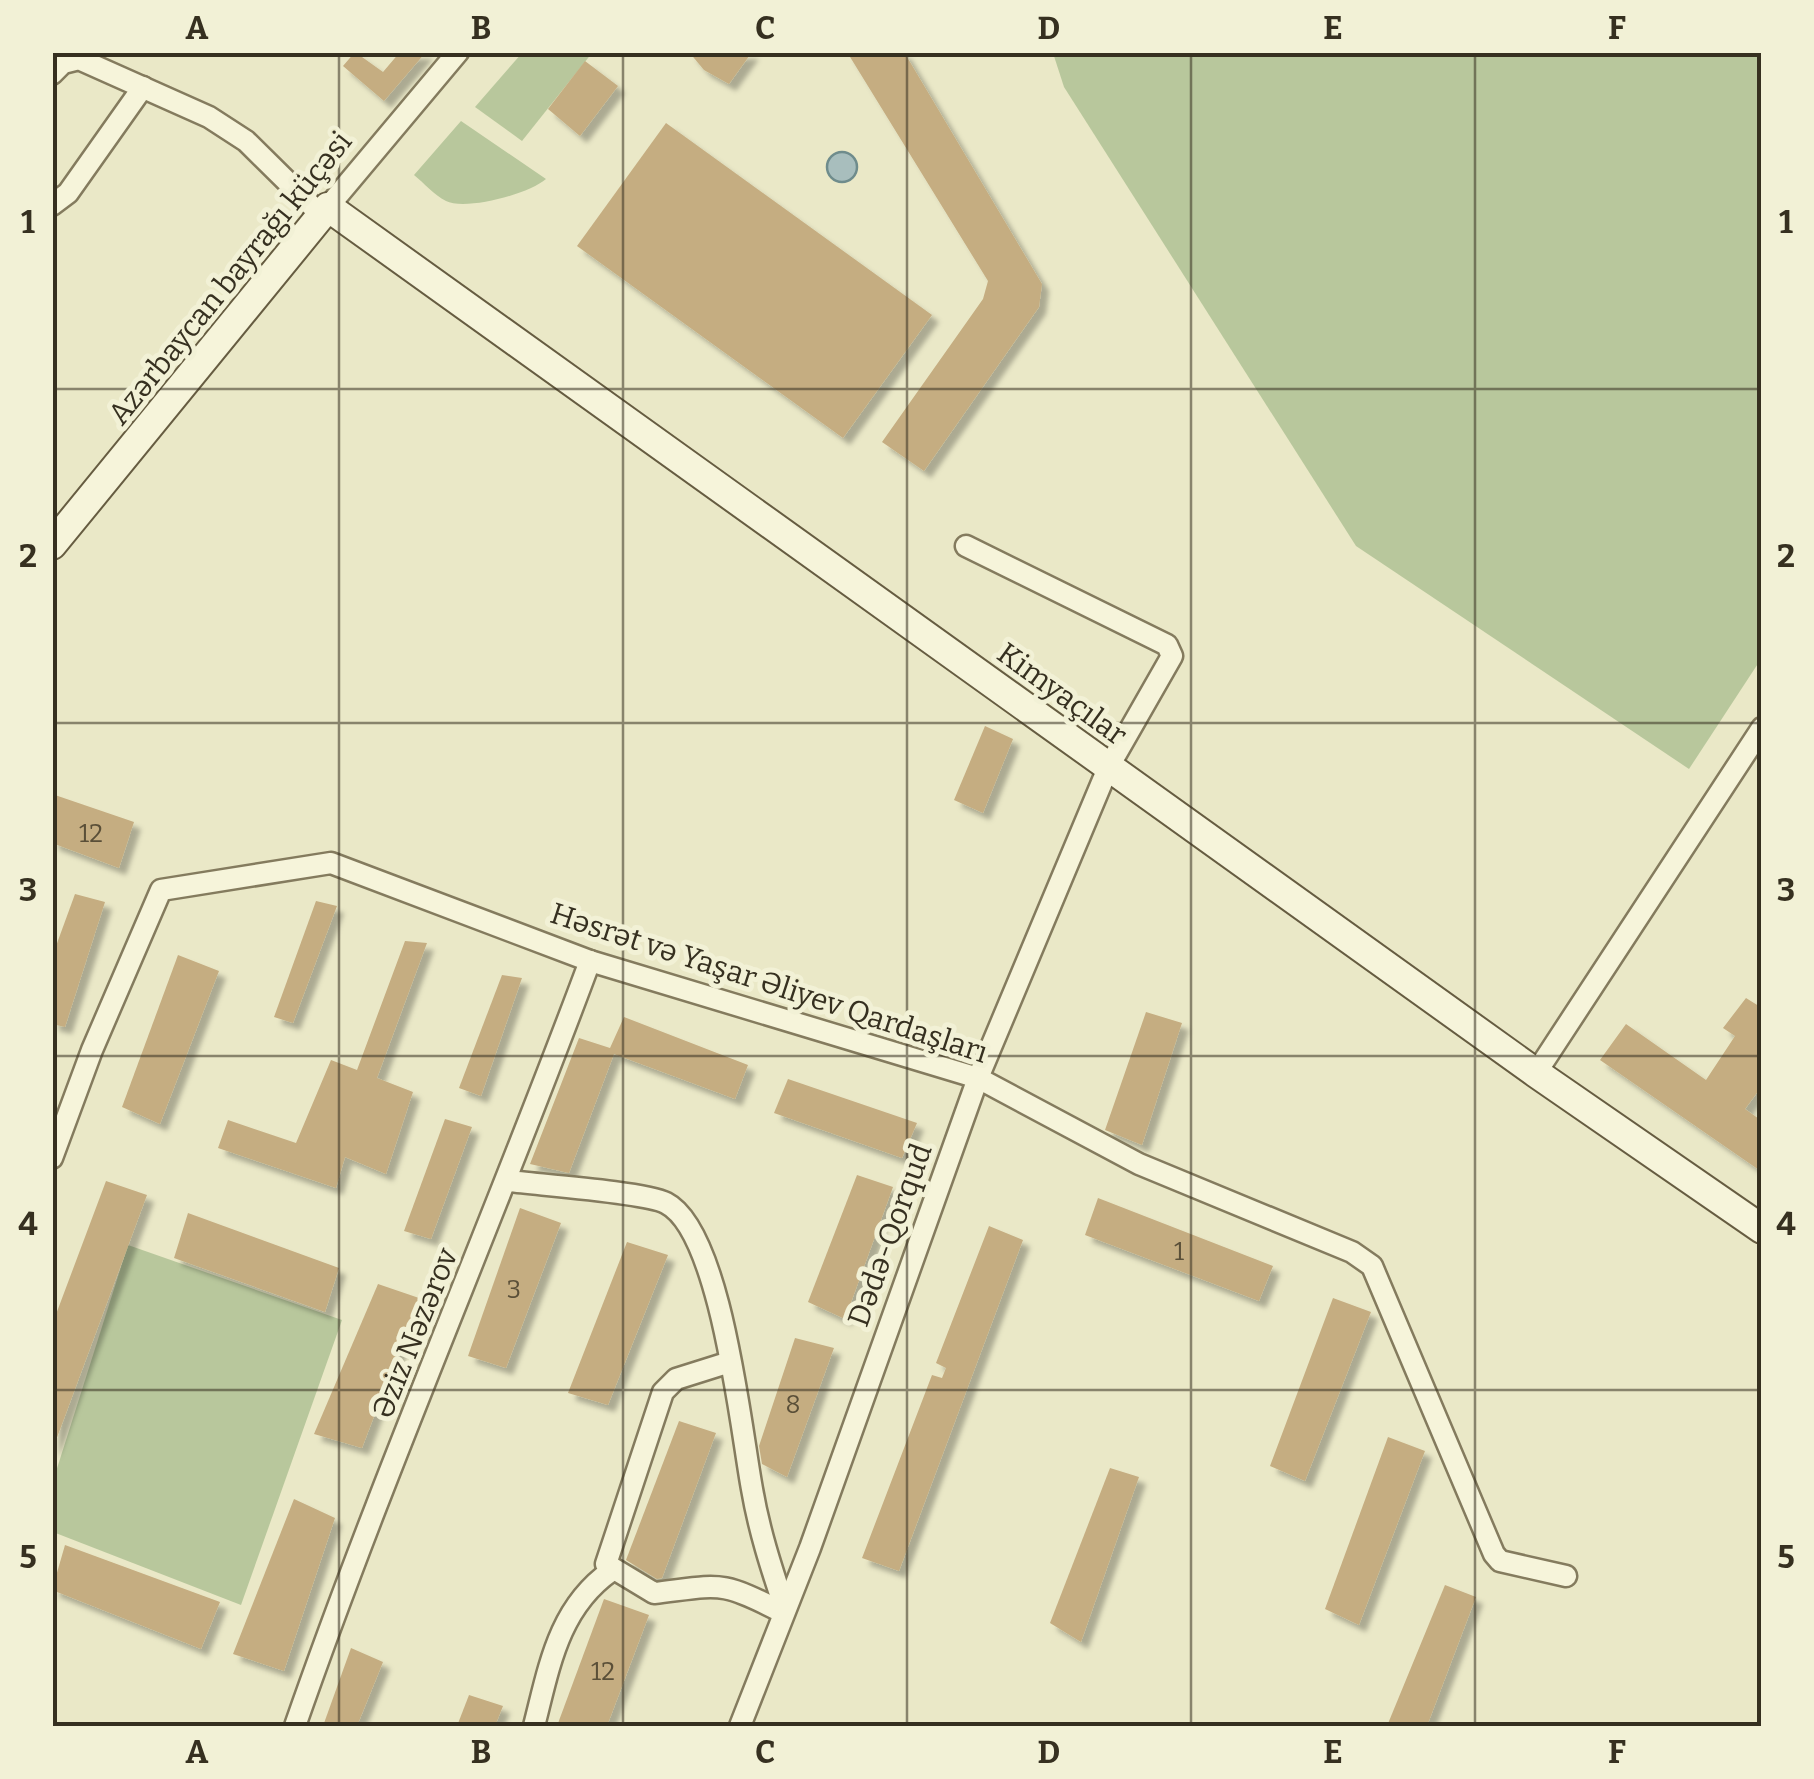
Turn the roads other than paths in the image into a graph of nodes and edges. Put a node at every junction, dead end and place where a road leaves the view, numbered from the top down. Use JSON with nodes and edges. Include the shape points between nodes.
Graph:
{"nodes":[{"id":1,"x":458,"y":52,"type":"edge"},
{"id":2,"x":52,"y":74,"type":"edge"},
{"id":3,"x":143,"y":87,"type":"junction"},
{"id":4,"x":52,"y":205,"type":"edge"},
{"id":5,"x":325,"y":211,"type":"junction"},
{"id":6,"x":52,"y":545,"type":"edge"},
{"id":7,"x":966,"y":546,"type":"dead end"},
{"id":8,"x":1762,"y":728,"type":"edge"},
{"id":9,"x":1108,"y":768,"type":"junction"},
{"id":10,"x":590,"y":961,"type":"junction"},
{"id":11,"x":1536,"y":1073,"type":"junction"},
{"id":12,"x":978,"y":1078,"type":"junction"},
{"id":13,"x":52,"y":1158,"type":"edge"},
{"id":14,"x":508,"y":1181,"type":"junction"},
{"id":15,"x":1762,"y":1229,"type":"edge"},
{"id":16,"x":730,"y":1362,"type":"junction"},
{"id":17,"x":611,"y":1571,"type":"junction"},
{"id":18,"x":1566,"y":1576,"type":"dead end"},
{"id":19,"x":783,"y":1609,"type":"junction"},
{"id":20,"x":295,"y":1726,"type":"edge"},
{"id":21,"x":534,"y":1726,"type":"edge"},
{"id":22,"x":740,"y":1726,"type":"edge"}],
"edges":[{"from":1,"to":5,"type":"street","name":"Azərbaycan bayrağı küçəsi"},
{"from":2,"to":3,"type":"street","via":[[80,59]]},
{"from":3,"to":4,"type":"street","via":[[68,193]]},
{"from":3,"to":5,"type":"street","via":[[246,142]]},
{"from":5,"to":6,"type":"street","name":"Azərbaycan bayrağı küçəsi"},
{"from":5,"to":9,"type":"street","name":"Kimyaçılar"},
{"from":7,"to":9,"type":"street","name":"Dədə-Qorqud","via":[[1170,650]]},
{"from":8,"to":11,"type":"street"},
{"from":9,"to":11,"type":"street","name":"Kimyaçılar"},
{"from":9,"to":12,"type":"street","name":"Dədə-Qorqud"},
{"from":10,"to":12,"type":"street","name":"Həsrət və Yaşar Əliyev Qardaşları"},
{"from":10,"to":13,"type":"street","name":"Həsrət və Yaşar Əliyev Qardaşları","via":[[331,864],[161,890]]},
{"from":10,"to":14,"type":"street","name":"Əziz Nəzərov"},
{"from":11,"to":15,"type":"street","name":"Kimyaçılar"},
{"from":12,"to":18,"type":"street","name":"Həsrət və Yaşar Əliyev Qardaşları","via":[[1139,1164],[1372,1266],[1494,1554]]},
{"from":12,"to":19,"type":"street","name":"Dədə-Qorqud"},
{"from":14,"to":16,"type":"street","via":[[665,1202],[687,1219],[705,1258]]},
{"from":14,"to":20,"type":"street","name":"Əziz Nəzərov"},
{"from":16,"to":17,"type":"street","via":[[676,1379],[663,1392],[610,1544]]},
{"from":16,"to":19,"type":"street","via":[[765,1551]]},
{"from":17,"to":19,"type":"street","via":[[654,1593],[714,1584]]},
{"from":17,"to":21,"type":"street","via":[[589,1586],[572,1612],[548,1664]]},
{"from":19,"to":22,"type":"street","name":"Dədə-Qorqud"}]}
